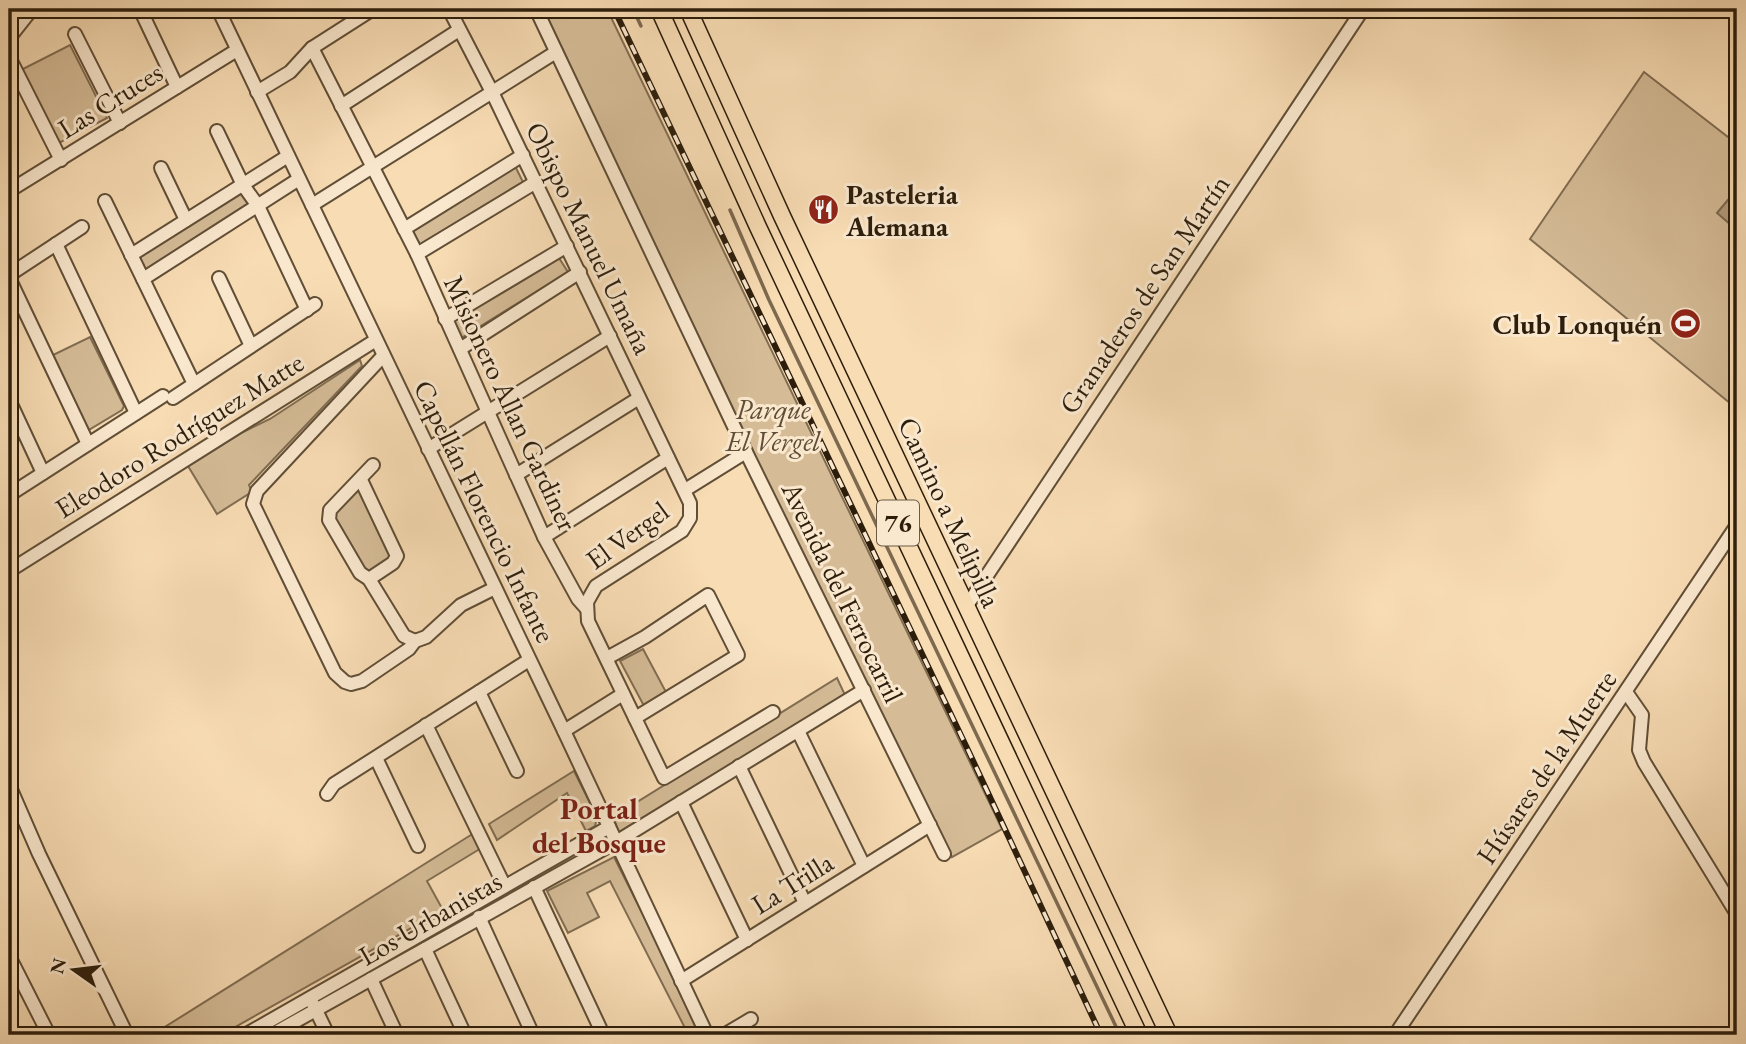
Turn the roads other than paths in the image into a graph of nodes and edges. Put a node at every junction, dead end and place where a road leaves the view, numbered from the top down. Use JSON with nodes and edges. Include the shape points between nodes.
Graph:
{"nodes":[{"id":1,"x":32,"y":9,"type":"edge"},
{"id":2,"x":140,"y":9,"type":"edge"},
{"id":3,"x":218,"y":9,"type":"edge"},
{"id":4,"x":373,"y":9,"type":"edge"},
{"id":5,"x":449,"y":9,"type":"edge"},
{"id":6,"x":536,"y":9,"type":"edge"},
{"id":7,"x":659,"y":9,"type":"edge"},
{"id":8,"x":688,"y":9,"type":"edge"},
{"id":9,"x":1363,"y":9,"type":"edge"},
{"id":10,"x":459,"y":30,"type":"junction"},
{"id":11,"x":75,"y":34,"type":"dead end"},
{"id":12,"x":9,"y":38,"type":"edge"},
{"id":13,"x":312,"y":48,"type":"junction"},
{"id":14,"x":237,"y":50,"type":"junction"},
{"id":15,"x":556,"y":51,"type":"junction"},
{"id":16,"x":9,"y":57,"type":"edge"},
{"id":17,"x":177,"y":87,"type":"junction"},
{"id":18,"x":257,"y":92,"type":"junction"},
{"id":19,"x":492,"y":92,"type":"junction"},
{"id":20,"x":341,"y":106,"type":"junction"},
{"id":21,"x":120,"y":123,"type":"junction"},
{"id":22,"x":217,"y":131,"type":"dead end"},
{"id":23,"x":523,"y":155,"type":"junction"},
{"id":24,"x":288,"y":156,"type":"junction"},
{"id":25,"x":61,"y":160,"type":"junction"},
{"id":26,"x":161,"y":168,"type":"dead end"},
{"id":27,"x":372,"y":168,"type":"junction"},
{"id":28,"x":299,"y":179,"type":"junction"},
{"id":29,"x":536,"y":182,"type":"junction"},
{"id":30,"x":243,"y":185,"type":"junction"},
{"id":31,"x":9,"y":191,"type":"edge"},
{"id":32,"x":105,"y":201,"type":"dead end"},
{"id":33,"x":312,"y":205,"type":"junction"},
{"id":34,"x":258,"y":206,"type":"junction"},
{"id":35,"x":186,"y":220,"type":"junction"},
{"id":36,"x":82,"y":228,"type":"dead end"},
{"id":37,"x":404,"y":229,"type":"junction"},
{"id":38,"x":56,"y":244,"type":"junction"},
{"id":39,"x":567,"y":246,"type":"junction"},
{"id":40,"x":417,"y":254,"type":"junction"},
{"id":41,"x":131,"y":255,"type":"junction"},
{"id":42,"x":580,"y":272,"type":"junction"},
{"id":43,"x":9,"y":277,"type":"edge"},
{"id":44,"x":219,"y":278,"type":"dead end"},
{"id":45,"x":143,"y":279,"type":"junction"},
{"id":46,"x":445,"y":319,"type":"junction"},
{"id":47,"x":610,"y":336,"type":"junction"},
{"id":48,"x":376,"y":340,"type":"junction"},
{"id":49,"x":251,"y":346,"type":"junction"},
{"id":50,"x":460,"y":349,"type":"junction"},
{"id":51,"x":383,"y":356,"type":"junction"},
{"id":52,"x":194,"y":384,"type":"junction"},
{"id":53,"x":639,"y":398,"type":"junction"},
{"id":54,"x":9,"y":400,"type":"edge"},
{"id":55,"x":136,"y":413,"type":"junction"},
{"id":56,"x":488,"y":414,"type":"junction"},
{"id":57,"x":88,"y":444,"type":"junction"},
{"id":58,"x":428,"y":449,"type":"junction"},
{"id":59,"x":746,"y":452,"type":"junction"},
{"id":60,"x":668,"y":458,"type":"junction"},
{"id":61,"x":373,"y":466,"type":"dead end"},
{"id":62,"x":43,"y":473,"type":"junction"},
{"id":63,"x":516,"y":475,"type":"junction"},
{"id":64,"x":361,"y":480,"type":"junction"},
{"id":65,"x":685,"y":490,"type":"junction"},
{"id":66,"x":9,"y":495,"type":"edge"},
{"id":67,"x":1737,"y":525,"type":"edge"},
{"id":68,"x":544,"y":537,"type":"junction"},
{"id":69,"x":9,"y":571,"type":"edge"},
{"id":70,"x":369,"y":579,"type":"junction"},
{"id":71,"x":495,"y":588,"type":"junction"},
{"id":72,"x":965,"y":607,"type":"junction"},
{"id":73,"x":586,"y":608,"type":"junction"},
{"id":74,"x":415,"y":641,"type":"junction"},
{"id":75,"x":607,"y":658,"type":"junction"},
{"id":76,"x":529,"y":660,"type":"junction"},
{"id":77,"x":864,"y":690,"type":"junction"},
{"id":78,"x":479,"y":692,"type":"junction"},
{"id":79,"x":1626,"y":692,"type":"junction"},
{"id":80,"x":623,"y":694,"type":"junction"},
{"id":81,"x":773,"y":712,"type":"dead end"},
{"id":82,"x":635,"y":718,"type":"junction"},
{"id":83,"x":426,"y":725,"type":"junction"},
{"id":84,"x":564,"y":731,"type":"junction"},
{"id":85,"x":798,"y":731,"type":"junction"},
{"id":86,"x":376,"y":758,"type":"junction"},
{"id":87,"x":739,"y":766,"type":"junction"},
{"id":88,"x":517,"y":771,"type":"dead end"},
{"id":89,"x":9,"y":785,"type":"edge"},
{"id":90,"x":327,"y":794,"type":"dead end"},
{"id":91,"x":681,"y":802,"type":"junction"},
{"id":92,"x":930,"y":825,"type":"junction"},
{"id":93,"x":609,"y":827,"type":"junction"},
{"id":94,"x":615,"y":842,"type":"junction"},
{"id":95,"x":418,"y":846,"type":"dead end"},
{"id":96,"x":944,"y":854,"type":"dead end"},
{"id":97,"x":864,"y":866,"type":"junction"},
{"id":98,"x":504,"y":886,"type":"junction"},
{"id":99,"x":534,"y":887,"type":"junction"},
{"id":100,"x":805,"y":903,"type":"junction"},
{"id":101,"x":1737,"y":914,"type":"edge"},
{"id":102,"x":479,"y":917,"type":"junction"},
{"id":103,"x":747,"y":940,"type":"junction"},
{"id":104,"x":425,"y":948,"type":"junction"},
{"id":105,"x":10,"y":958,"type":"edge"},
{"id":106,"x":371,"y":979,"type":"junction"},
{"id":107,"x":681,"y":981,"type":"junction"},
{"id":108,"x":313,"y":1004,"type":"junction"},
{"id":109,"x":751,"y":1019,"type":"dead end"},
{"id":110,"x":600,"y":1028,"type":"dead end"},
{"id":111,"x":704,"y":1034,"type":"edge"},
{"id":112,"x":49,"y":1035,"type":"edge"},
{"id":113,"x":127,"y":1035,"type":"edge"},
{"id":114,"x":245,"y":1035,"type":"edge"},
{"id":115,"x":271,"y":1035,"type":"edge"},
{"id":116,"x":327,"y":1035,"type":"edge"},
{"id":117,"x":397,"y":1035,"type":"edge"},
{"id":118,"x":465,"y":1035,"type":"edge"},
{"id":119,"x":533,"y":1035,"type":"edge"},
{"id":120,"x":724,"y":1035,"type":"edge"},
{"id":121,"x":1139,"y":1035,"type":"edge"},
{"id":122,"x":1169,"y":1035,"type":"edge"},
{"id":123,"x":1395,"y":1035,"type":"edge"}],
"edges":[{"from":1,"to":12,"type":"street"},
{"from":2,"to":17,"type":"street"},
{"from":3,"to":14,"type":"street","name":"Capellán Florencio Infante"},
{"from":4,"to":13,"type":"street"},
{"from":5,"to":10,"type":"street","name":"Obispo Manuel Umaña"},
{"from":6,"to":15,"type":"street","name":"Avenida del Ferrocarril"},
{"from":7,"to":121,"type":"main road","name":"Camino a Melipilla","number":"76"},
{"from":8,"to":72,"type":"main road","name":"Camino a Melipilla","number":"76"},
{"from":9,"to":72,"type":"street","name":"Granaderos de San Martín"},
{"from":10,"to":19,"type":"street","name":"Obispo Manuel Umaña"},
{"from":10,"to":20,"type":"street"},
{"from":11,"to":21,"type":"street"},
{"from":13,"to":18,"type":"street","via":[[290,72]]},
{"from":13,"to":20,"type":"street","name":"Misionero Allan Gardiner"},
{"from":14,"to":17,"type":"street","name":"Las Cruces"},
{"from":14,"to":18,"type":"street","name":"Capellán Florencio Infante"},
{"from":15,"to":19,"type":"street"},
{"from":15,"to":59,"type":"street","name":"Avenida del Ferrocarril"},
{"from":16,"to":25,"type":"street"},
{"from":17,"to":21,"type":"street","name":"Las Cruces"},
{"from":18,"to":24,"type":"street","name":"Capellán Florencio Infante"},
{"from":19,"to":23,"type":"street","name":"Obispo Manuel Umaña"},
{"from":19,"to":27,"type":"street"},
{"from":20,"to":27,"type":"street","name":"Misionero Allan Gardiner"},
{"from":21,"to":25,"type":"street","name":"Las Cruces"},
{"from":22,"to":30,"type":"street"},
{"from":23,"to":29,"type":"street","name":"Obispo Manuel Umaña"},
{"from":23,"to":37,"type":"street"},
{"from":24,"to":28,"type":"street","name":"Capellán Florencio Infante"},
{"from":24,"to":30,"type":"street"},
{"from":25,"to":31,"type":"street","name":"Las Cruces"},
{"from":26,"to":35,"type":"street"},
{"from":27,"to":33,"type":"street"},
{"from":27,"to":37,"type":"street","name":"Misionero Allan Gardiner"},
{"from":28,"to":33,"type":"street","name":"Capellán Florencio Infante"},
{"from":28,"to":34,"type":"street"},
{"from":29,"to":39,"type":"street","name":"Obispo Manuel Umaña"},
{"from":29,"to":40,"type":"street"},
{"from":30,"to":34,"type":"street"},
{"from":30,"to":35,"type":"street"},
{"from":32,"to":41,"type":"street"},
{"from":33,"to":48,"type":"street","name":"Capellán Florencio Infante"},
{"from":34,"to":45,"type":"street"},
{"from":34,"to":49,"type":"street","via":[[311,307]]},
{"from":35,"to":41,"type":"street"},
{"from":36,"to":38,"type":"street"},
{"from":37,"to":40,"type":"street","name":"Misionero Allan Gardiner"},
{"from":38,"to":43,"type":"street"},
{"from":38,"to":55,"type":"street"},
{"from":39,"to":42,"type":"street","name":"Obispo Manuel Umaña"},
{"from":39,"to":46,"type":"street"},
{"from":40,"to":46,"type":"street","name":"Misionero Allan Gardiner"},
{"from":41,"to":45,"type":"street"},
{"from":42,"to":47,"type":"street","name":"Obispo Manuel Umaña"},
{"from":42,"to":50,"type":"street"},
{"from":43,"to":57,"type":"street"},
{"from":44,"to":49,"type":"street"},
{"from":45,"to":52,"type":"street"},
{"from":46,"to":50,"type":"street","name":"Misionero Allan Gardiner"},
{"from":47,"to":53,"type":"street","name":"Obispo Manuel Umaña"},
{"from":47,"to":56,"type":"street"},
{"from":48,"to":51,"type":"street","name":"Capellán Florencio Infante"},
{"from":48,"to":69,"type":"street","name":"Eleodoro Rodríguez Matte"},
{"from":49,"to":52,"type":"street"},
{"from":50,"to":56,"type":"street","name":"Misionero Allan Gardiner"},
{"from":51,"to":58,"type":"street","name":"Capellán Florencio Infante"},
{"from":51,"to":74,"type":"street","via":[[252,500],[340,678],[351,684],[362,681]]},
{"from":52,"to":55,"type":"street"},
{"from":53,"to":60,"type":"street","name":"Obispo Manuel Umaña"},
{"from":53,"to":63,"type":"street"},
{"from":54,"to":62,"type":"street"},
{"from":55,"to":57,"type":"street"},
{"from":56,"to":58,"type":"street"},
{"from":56,"to":63,"type":"street","name":"Misionero Allan Gardiner"},
{"from":57,"to":62,"type":"street"},
{"from":58,"to":71,"type":"street","name":"Capellán Florencio Infante"},
{"from":59,"to":65,"type":"street","name":"El Vergel"},
{"from":59,"to":77,"type":"street","name":"Avenida del Ferrocarril"},
{"from":60,"to":65,"type":"street","name":"Obispo Manuel Umaña"},
{"from":60,"to":68,"type":"street"},
{"from":61,"to":64,"type":"street"},
{"from":62,"to":66,"type":"street"},
{"from":63,"to":68,"type":"street","name":"Misionero Allan Gardiner"},
{"from":64,"to":70,"type":"street","via":[[397,556]]},
{"from":64,"to":70,"type":"street","via":[[328,516],[360,573]]},
{"from":65,"to":73,"type":"street","name":"El Vergel","via":[[692,510],[682,531],[596,586]]},
{"from":67,"to":79,"type":"street","name":"Húsares de la Muerte"},
{"from":68,"to":73,"type":"street","name":"Misionero Allan Gardiner"},
{"from":70,"to":74,"type":"street","via":[[404,636]]},
{"from":71,"to":74,"type":"street","via":[[461,605],[426,637]]},
{"from":71,"to":76,"type":"street","name":"Capellán Florencio Infante"},
{"from":72,"to":122,"type":"main road","name":"Camino a Melipilla","number":"76"},
{"from":73,"to":75,"type":"street","name":"Misionero Allan Gardiner"},
{"from":75,"to":80,"type":"street","name":"Misionero Allan Gardiner"},
{"from":75,"to":82,"type":"street","via":[[708,595],[738,655]]},
{"from":76,"to":78,"type":"street"},
{"from":76,"to":84,"type":"street","name":"Capellán Florencio Infante"},
{"from":77,"to":85,"type":"street","name":"Los Urbanistas"},
{"from":77,"to":92,"type":"street","name":"Avenida del Ferrocarril"},
{"from":78,"to":83,"type":"street"},
{"from":78,"to":88,"type":"street"},
{"from":79,"to":101,"type":"street","via":[[1642,715],[1639,750],[1644,762]]},
{"from":79,"to":123,"type":"street","name":"Húsares de la Muerte"},
{"from":80,"to":82,"type":"street","name":"Misionero Allan Gardiner"},
{"from":80,"to":84,"type":"street"},
{"from":81,"to":82,"type":"street","name":"Misionero Allan Gardiner","via":[[664,778]]},
{"from":83,"to":86,"type":"street"},
{"from":83,"to":98,"type":"street"},
{"from":84,"to":93,"type":"street","name":"Capellán Florencio Infante"},
{"from":85,"to":87,"type":"street","name":"Los Urbanistas"},
{"from":85,"to":97,"type":"street"},
{"from":86,"to":90,"type":"street","via":[[334,784]]},
{"from":86,"to":95,"type":"street"},
{"from":87,"to":91,"type":"street","name":"Los Urbanistas"},
{"from":87,"to":100,"type":"street"},
{"from":89,"to":113,"type":"street"},
{"from":91,"to":94,"type":"street","name":"Los Urbanistas"},
{"from":91,"to":103,"type":"street"},
{"from":92,"to":96,"type":"street","name":"Avenida del Ferrocarril"},
{"from":92,"to":97,"type":"street","name":"La Trilla"},
{"from":93,"to":94,"type":"street","name":"Capellán Florencio Infante"},
{"from":93,"to":98,"type":"street","name":"Los Urbanistas"},
{"from":94,"to":99,"type":"street","name":"Los Urbanistas"},
{"from":94,"to":107,"type":"street","name":"Capellán Florencio Infante"},
{"from":97,"to":100,"type":"street","name":"La Trilla"},
{"from":98,"to":108,"type":"street","name":"Los Urbanistas"},
{"from":99,"to":102,"type":"street","name":"Los Urbanistas"},
{"from":99,"to":110,"type":"street"},
{"from":100,"to":103,"type":"street","name":"La Trilla"},
{"from":102,"to":104,"type":"street","name":"Los Urbanistas"},
{"from":102,"to":119,"type":"street"},
{"from":103,"to":107,"type":"street","name":"La Trilla"},
{"from":104,"to":106,"type":"street","name":"Los Urbanistas"},
{"from":104,"to":118,"type":"street"},
{"from":105,"to":112,"type":"street"},
{"from":106,"to":108,"type":"street","name":"Los Urbanistas"},
{"from":106,"to":117,"type":"street"},
{"from":107,"to":111,"type":"street","name":"Capellán Florencio Infante"},
{"from":108,"to":114,"type":"street","name":"Los Urbanistas"},
{"from":108,"to":115,"type":"street","name":"Los Urbanistas"},
{"from":108,"to":116,"type":"street"},
{"from":109,"to":120,"type":"street"}]}
